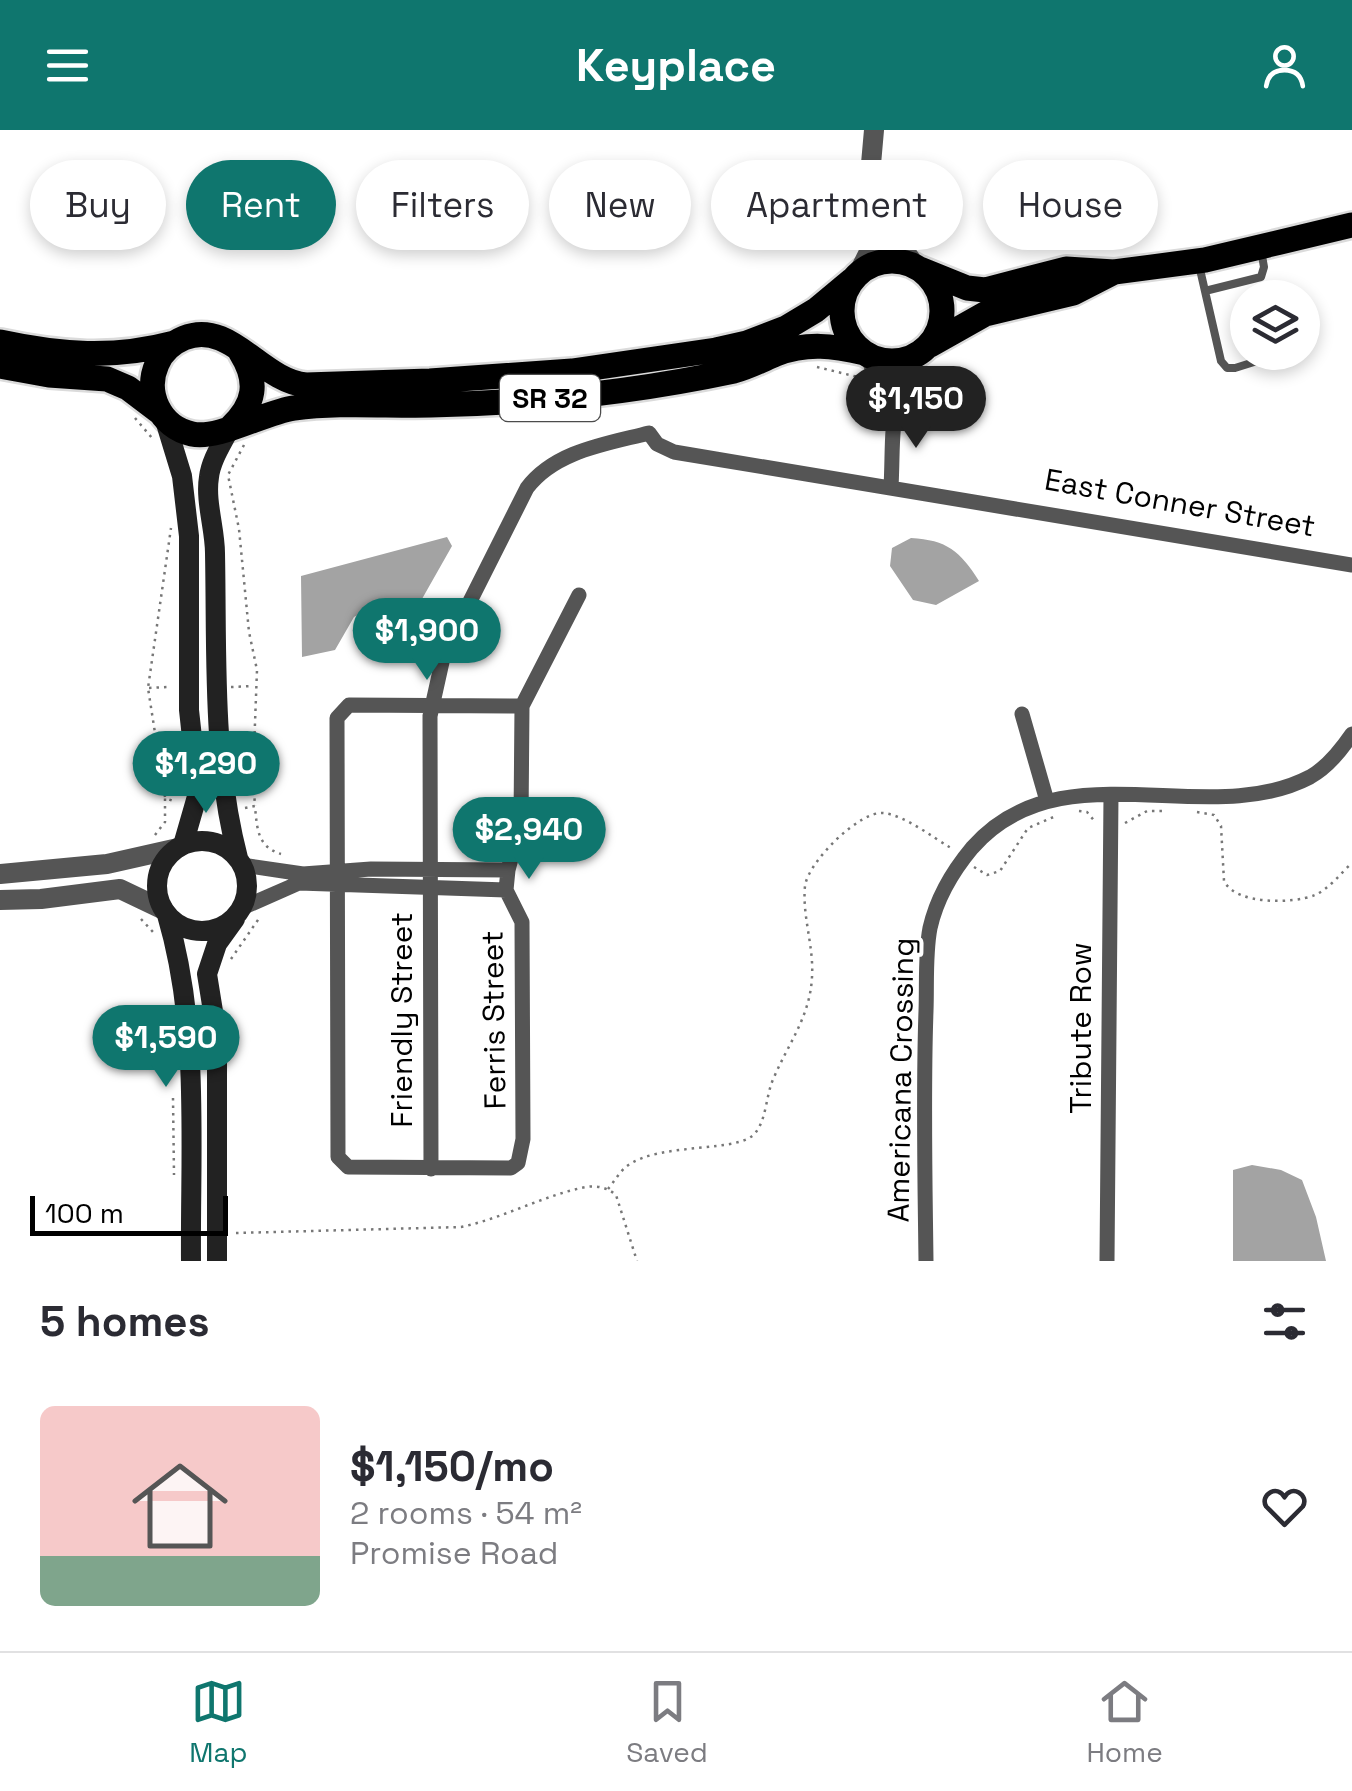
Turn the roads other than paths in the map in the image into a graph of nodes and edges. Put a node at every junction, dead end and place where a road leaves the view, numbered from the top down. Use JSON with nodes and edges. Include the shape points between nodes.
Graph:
{"nodes":[{"id":1,"x":874,"y":130,"type":"edge"},
{"id":2,"x":871,"y":160,"type":"edge"},
{"id":3,"x":1352,"y":225,"type":"edge"},
{"id":4,"x":1260,"y":247,"type":"junction"},
{"id":5,"x":870,"y":250,"type":"edge"},
{"id":6,"x":905,"y":250,"type":"edge"},
{"id":7,"x":1198,"y":261,"type":"junction"},
{"id":8,"x":918,"y":268,"type":"junction"},
{"id":9,"x":1114,"y":272,"type":"junction"},
{"id":10,"x":855,"y":277,"type":"junction"},
{"id":11,"x":1205,"y":291,"type":"junction"},
{"id":12,"x":0,"y":342,"type":"edge"},
{"id":13,"x":174,"y":342,"type":"junction"},
{"id":14,"x":239,"y":350,"type":"junction"},
{"id":15,"x":924,"y":350,"type":"junction"},
{"id":16,"x":866,"y":354,"type":"junction"},
{"id":17,"x":0,"y":366,"type":"edge"},
{"id":18,"x":1230,"y":368,"type":"edge"},
{"id":19,"x":892,"y":414,"type":"junction"},
{"id":20,"x":153,"y":416,"type":"junction"},
{"id":21,"x":236,"y":433,"type":"junction"},
{"id":22,"x":648,"y":433,"type":"joint"},
{"id":23,"x":892,"y":488,"type":"junction"},
{"id":24,"x":1352,"y":565,"type":"edge"},
{"id":25,"x":580,"y":595,"type":"dead end"},
{"id":26,"x":432,"y":706,"type":"junction"},
{"id":27,"x":522,"y":706,"type":"junction"},
{"id":28,"x":1022,"y":714,"type":"dead end"},
{"id":29,"x":1352,"y":734,"type":"edge"},
{"id":30,"x":1110,"y":795,"type":"junction"},
{"id":31,"x":1047,"y":801,"type":"junction"},
{"id":32,"x":180,"y":846,"type":"junction"},
{"id":33,"x":240,"y":862,"type":"junction"},
{"id":34,"x":428,"y":870,"type":"junction"},
{"id":35,"x":508,"y":870,"type":"junction"},
{"id":36,"x":0,"y":874,"type":"edge"},
{"id":37,"x":336,"y":878,"type":"junction"},
{"id":38,"x":429,"y":888,"type":"junction"},
{"id":39,"x":506,"y":890,"type":"junction"},
{"id":40,"x":0,"y":900,"type":"edge"},
{"id":41,"x":165,"y":912,"type":"junction"},
{"id":42,"x":239,"y":913,"type":"junction"},
{"id":43,"x":431,"y":1169,"type":"junction"},
{"id":44,"x":191,"y":1261,"type":"edge"},
{"id":45,"x":217,"y":1261,"type":"edge"},
{"id":46,"x":926,"y":1261,"type":"edge"},
{"id":47,"x":1107,"y":1261,"type":"edge"}],
"edges":[{"from":1,"to":2,"type":"street"},
{"from":3,"to":4,"type":"main road"},
{"from":4,"to":7,"type":"main road"},
{"from":4,"to":11,"type":"lane","via":[[1261,277]]},
{"from":5,"to":10,"type":"street"},
{"from":6,"to":8,"type":"street"},
{"from":7,"to":9,"type":"main road"},
{"from":7,"to":11,"type":"lane"},
{"from":8,"to":9,"type":"main road","via":[[986,290],[1066,269]]},
{"from":8,"to":10,"type":"main road","via":[[880,262]]},
{"from":8,"to":15,"type":"main road","via":[[942,302],[938,332]]},
{"from":9,"to":15,"type":"main road","via":[[1073,293],[986,314]]},
{"from":10,"to":14,"type":"main road","number":"SR 32","via":[[800,320],[746,343],[572,371],[306,385],[280,378]]},
{"from":10,"to":16,"type":"main road","via":[[842,314],[849,336]]},
{"from":11,"to":18,"type":"lane","via":[[1221,361]]},
{"from":12,"to":13,"type":"main road","number":"SR 32","via":[[98,356]]},
{"from":13,"to":14,"type":"main road","number":"SR 32","via":[[209,334]]},
{"from":13,"to":20,"type":"main road","via":[[153,374]]},
{"from":14,"to":21,"type":"main road","via":[[253,376],[253,392]]},
{"from":15,"to":16,"type":"main road","via":[[889,361]]},
{"from":15,"to":19,"type":"street"},
{"from":16,"to":19,"type":"street"},
{"from":16,"to":21,"type":"main road","number":"SR 32","via":[[811,345],[742,369],[646,386],[503,402],[312,406],[279,411]]},
{"from":17,"to":20,"type":"main road","number":"SR 32","via":[[114,382]]},
{"from":19,"to":23,"type":"street"},
{"from":20,"to":21,"type":"main road","number":"SR 32","via":[[195,435]]},
{"from":20,"to":32,"type":"main road","via":[[182,476],[189,536],[189,710],[198,792]]},
{"from":21,"to":33,"type":"main road","via":[[208,477],[217,740]]},
{"from":22,"to":23,"type":"street","name":"East Conner Street","via":[[674,452]]},
{"from":22,"to":26,"type":"street","name":"Friendly Street","via":[[564,457],[534,478],[444,653]]},
{"from":23,"to":24,"type":"street","name":"East Conner Street"},
{"from":25,"to":27,"type":"street","name":"Ferris Street"},
{"from":26,"to":27,"type":"street"},
{"from":26,"to":34,"type":"street","name":"Friendly Street"},
{"from":26,"to":37,"type":"street","via":[[344,707],[336,725]]},
{"from":27,"to":35,"type":"street","name":"Ferris Street","via":[[522,821]]},
{"from":28,"to":31,"type":"street"},
{"from":29,"to":30,"type":"street","name":"Americana Crossing","via":[[1314,775],[1286,787]]},
{"from":30,"to":31,"type":"street","name":"Americana Crossing"},
{"from":30,"to":47,"type":"street","name":"Tribute Row"},
{"from":31,"to":46,"type":"street","name":"Americana Crossing","via":[[978,842],[951,876],[932,920]]},
{"from":32,"to":33,"type":"main road","via":[[207,841]]},
{"from":32,"to":36,"type":"street","via":[[107,864]]},
{"from":32,"to":41,"type":"main road","via":[[158,876]]},
{"from":33,"to":37,"type":"street"},
{"from":33,"to":42,"type":"main road","via":[[248,886]]},
{"from":34,"to":35,"type":"street"},
{"from":34,"to":37,"type":"street","via":[[371,869]]},
{"from":34,"to":38,"type":"street","name":"Friendly Street"},
{"from":35,"to":39,"type":"street","name":"Ferris Street"},
{"from":37,"to":38,"type":"street"},
{"from":37,"to":42,"type":"street","via":[[298,884]]},
{"from":37,"to":43,"type":"street","via":[[338,1157],[357,1169]]},
{"from":38,"to":39,"type":"street"},
{"from":38,"to":43,"type":"street","name":"Friendly Street"},
{"from":39,"to":43,"type":"street","name":"Ferris Street","via":[[522,922],[518,1163]]},
{"from":40,"to":41,"type":"street","via":[[120,889]]},
{"from":41,"to":42,"type":"main road","via":[[200,932],[224,926]]},
{"from":41,"to":44,"type":"main road","via":[[190,1031]]},
{"from":42,"to":45,"type":"main road","via":[[217,944],[208,974],[217,1036]]}]}
